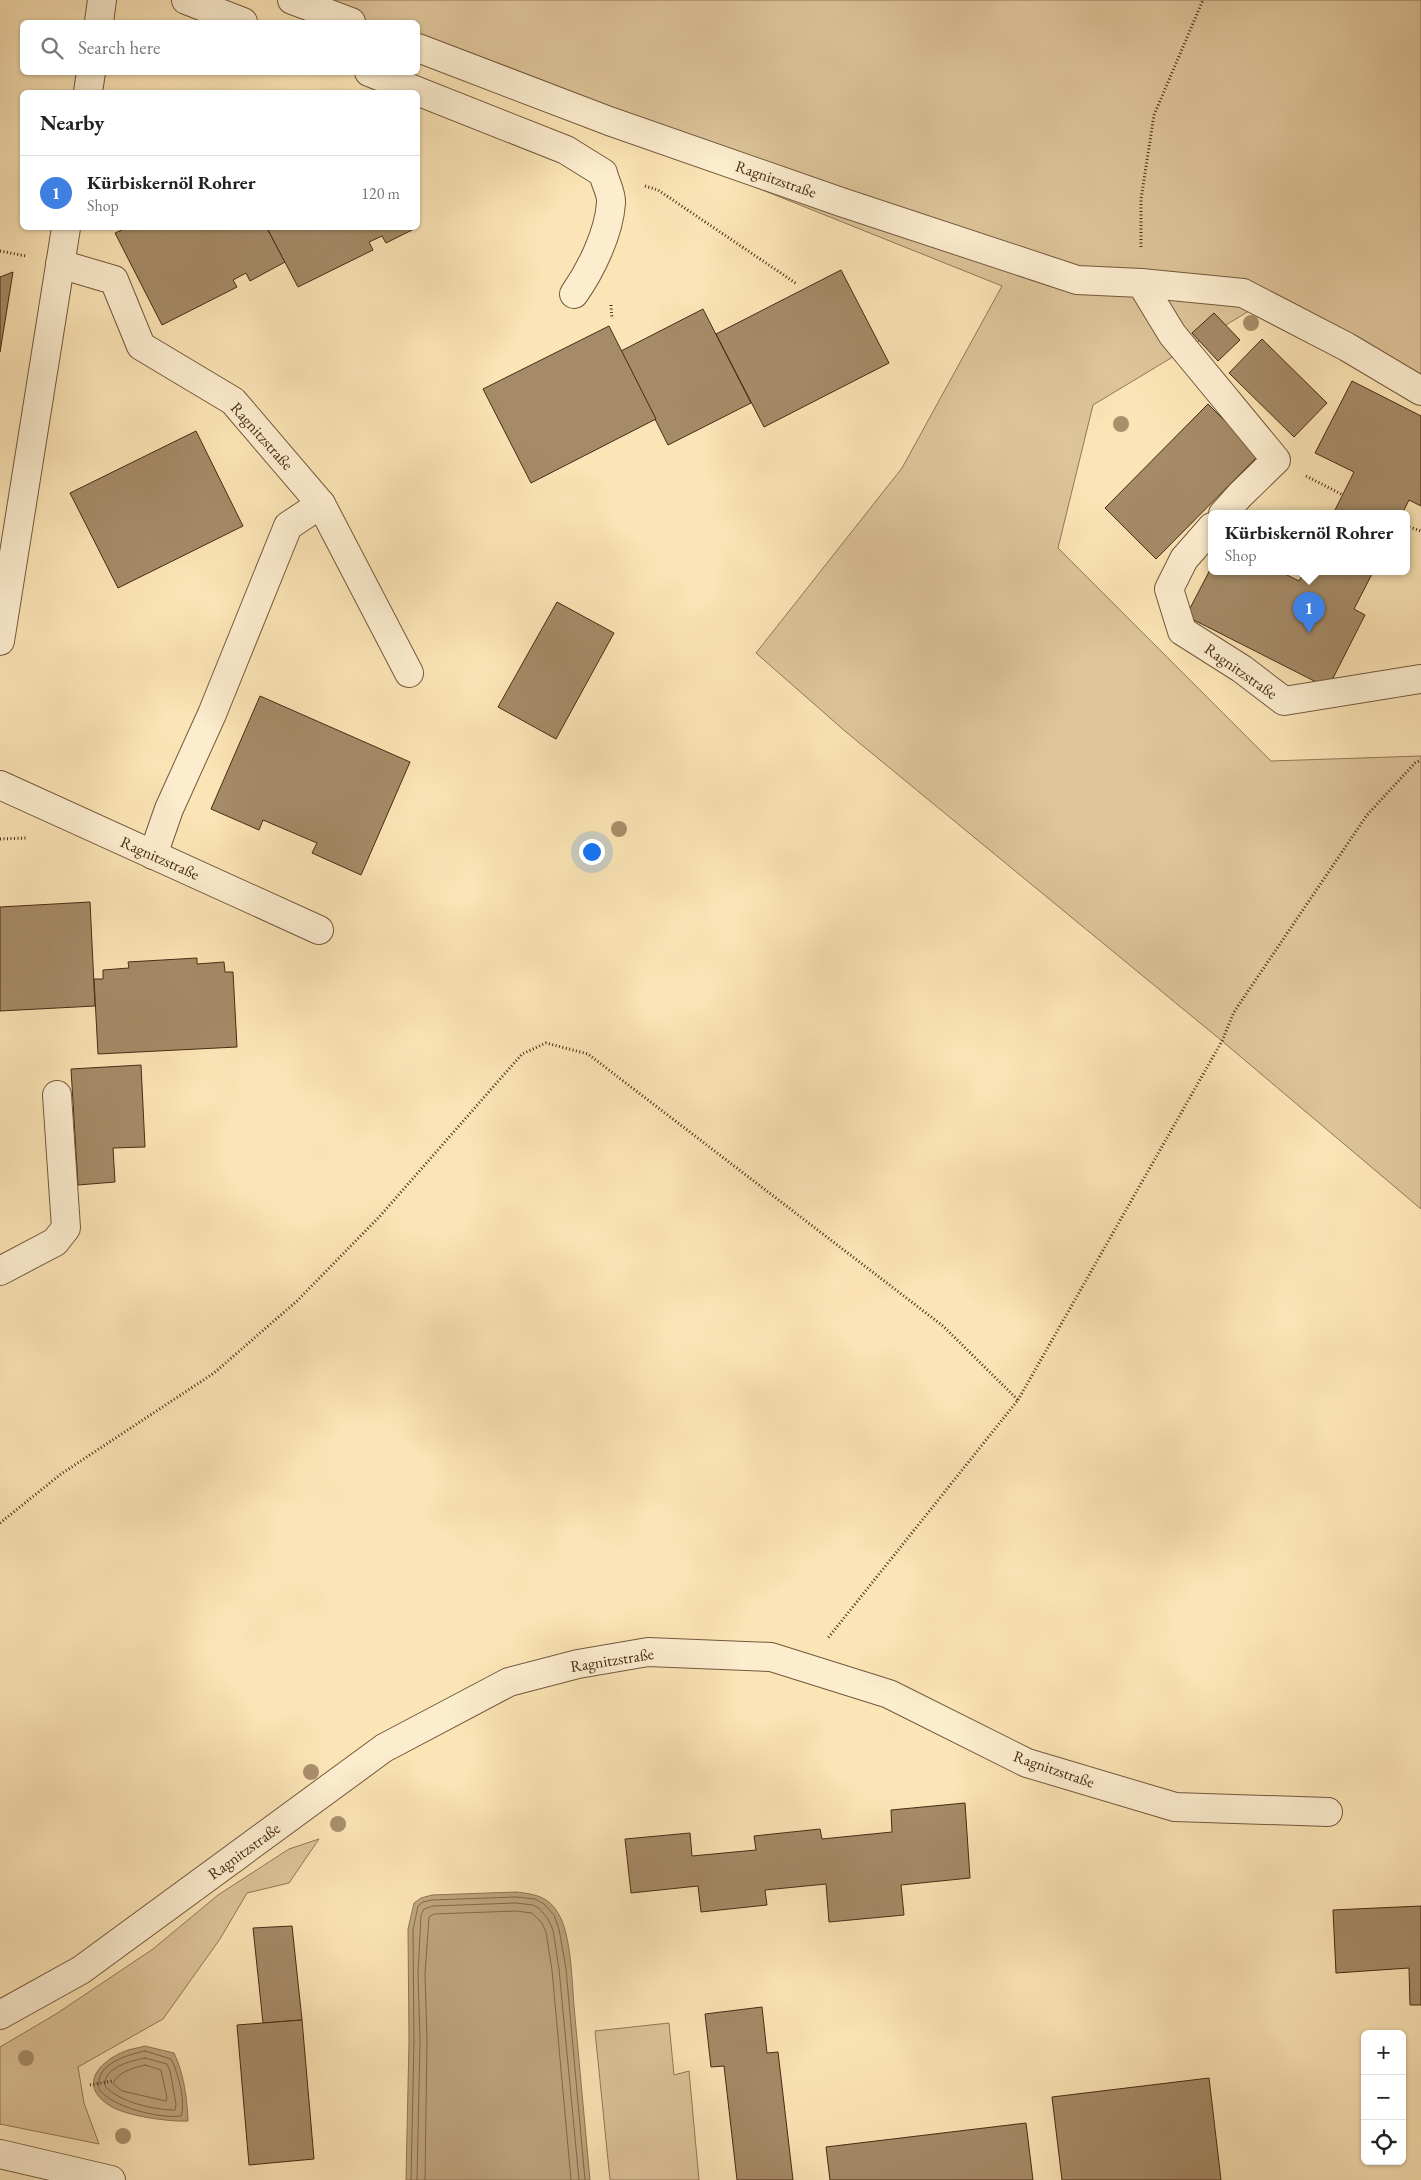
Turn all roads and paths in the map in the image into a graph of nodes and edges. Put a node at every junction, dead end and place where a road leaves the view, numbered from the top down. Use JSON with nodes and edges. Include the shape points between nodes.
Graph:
{"nodes":[{"id":1,"x":102,"y":0,"type":"edge"},
{"id":2,"x":186,"y":0,"type":"edge"},
{"id":3,"x":292,"y":0,"type":"edge"},
{"id":4,"x":1202,"y":0,"type":"edge"},
{"id":5,"x":99,"y":20,"type":"edge"},
{"id":6,"x":237,"y":20,"type":"edge"},
{"id":7,"x":346,"y":20,"type":"edge"},
{"id":8,"x":420,"y":49,"type":"edge"},
{"id":9,"x":91,"y":75,"type":"edge"},
{"id":10,"x":377,"y":75,"type":"edge"},
{"id":11,"x":88,"y":90,"type":"edge"},
{"id":12,"x":414,"y":90,"type":"edge"},
{"id":13,"x":420,"y":92,"type":"edge"},
{"id":14,"x":603,"y":173,"type":"junction"},
{"id":15,"x":66,"y":230,"type":"edge"},
{"id":16,"x":60,"y":264,"type":"junction"},
{"id":17,"x":1141,"y":283,"type":"junction"},
{"id":18,"x":797,"y":284,"type":"dead end"},
{"id":19,"x":574,"y":294,"type":"dead end"},
{"id":20,"x":1421,"y":391,"type":"edge"},
{"id":21,"x":1276,"y":460,"type":"junction"},
{"id":22,"x":1343,"y":495,"type":"dead end"},
{"id":23,"x":321,"y":504,"type":"junction"},
{"id":24,"x":1227,"y":510,"type":"edge"},
{"id":25,"x":1208,"y":532,"type":"edge"},
{"id":26,"x":0,"y":641,"type":"edge"},
{"id":27,"x":409,"y":673,"type":"dead end"},
{"id":28,"x":1420,"y":680,"type":"edge"},
{"id":29,"x":1421,"y":760,"type":"edge"},
{"id":30,"x":0,"y":785,"type":"edge"},
{"id":31,"x":153,"y":855,"type":"junction"},
{"id":32,"x":319,"y":930,"type":"dead end"},
{"id":33,"x":57,"y":1095,"type":"dead end"},
{"id":34,"x":0,"y":1271,"type":"edge"},
{"id":35,"x":1018,"y":1400,"type":"junction"},
{"id":36,"x":0,"y":1522,"type":"edge"},
{"id":37,"x":804,"y":1668,"type":"junction"},
{"id":38,"x":1328,"y":1812,"type":"dead end"},
{"id":39,"x":0,"y":2016,"type":"edge"},
{"id":40,"x":112,"y":2081,"type":"dead end"},
{"id":41,"x":90,"y":2084,"type":"dead end"},
{"id":42,"x":0,"y":2154,"type":"edge"},
{"id":43,"x":111,"y":2180,"type":"edge"}],
"edges":[{"from":1,"to":5,"type":"street"},
{"from":2,"to":6,"type":"street"},
{"from":3,"to":7,"type":"street"},
{"from":4,"to":17,"type":"path","via":[[1154,115],[1141,199]]},
{"from":8,"to":17,"type":"street","name":"Ragnitzstraße","via":[[609,121],[1077,280]]},
{"from":9,"to":11,"type":"street"},
{"from":10,"to":12,"type":"street"},
{"from":13,"to":14,"type":"street","via":[[566,150]]},
{"from":14,"to":18,"type":"path","via":[[658,190]]},
{"from":14,"to":19,"type":"street","via":[[612,202],[603,240]]},
{"from":15,"to":16,"type":"street"},
{"from":16,"to":23,"type":"street","name":"Ragnitzstraße","via":[[114,280],[142,346],[233,402]]},
{"from":16,"to":26,"type":"street"},
{"from":17,"to":20,"type":"street","name":"Ragnitzstraße","via":[[1243,293]]},
{"from":17,"to":21,"type":"street","via":[[1172,334]]},
{"from":21,"to":22,"type":"path"},
{"from":21,"to":24,"type":"street"},
{"from":23,"to":27,"type":"street","name":"Ragnitzstraße"},
{"from":23,"to":31,"type":"street","via":[[288,526],[212,714],[169,809]]},
{"from":25,"to":28,"type":"street","name":"Ragnitzstraße","via":[[1184,559],[1169,589],[1182,631],[1242,669],[1284,701]]},
{"from":29,"to":35,"type":"path","via":[[1367,815],[1234,1012],[1222,1041]]},
{"from":30,"to":31,"type":"street","name":"Ragnitzstraße"},
{"from":31,"to":32,"type":"street","name":"Ragnitzstraße"},
{"from":33,"to":34,"type":"street","via":[[66,1228],[55,1242]]},
{"from":35,"to":36,"type":"path","via":[[943,1326],[588,1054],[546,1043],[522,1054],[380,1216],[297,1301],[214,1374],[61,1474]]},
{"from":35,"to":37,"type":"path"},
{"from":37,"to":38,"type":"street","name":"Ragnitzstraße","via":[[888,1694],[1026,1763],[1175,1807]]},
{"from":37,"to":39,"type":"street","name":"Ragnitzstraße","via":[[771,1657],[648,1652],[578,1664],[509,1682],[384,1748],[81,1970]]},
{"from":40,"to":41,"type":"path"},
{"from":42,"to":43,"type":"street"}]}
